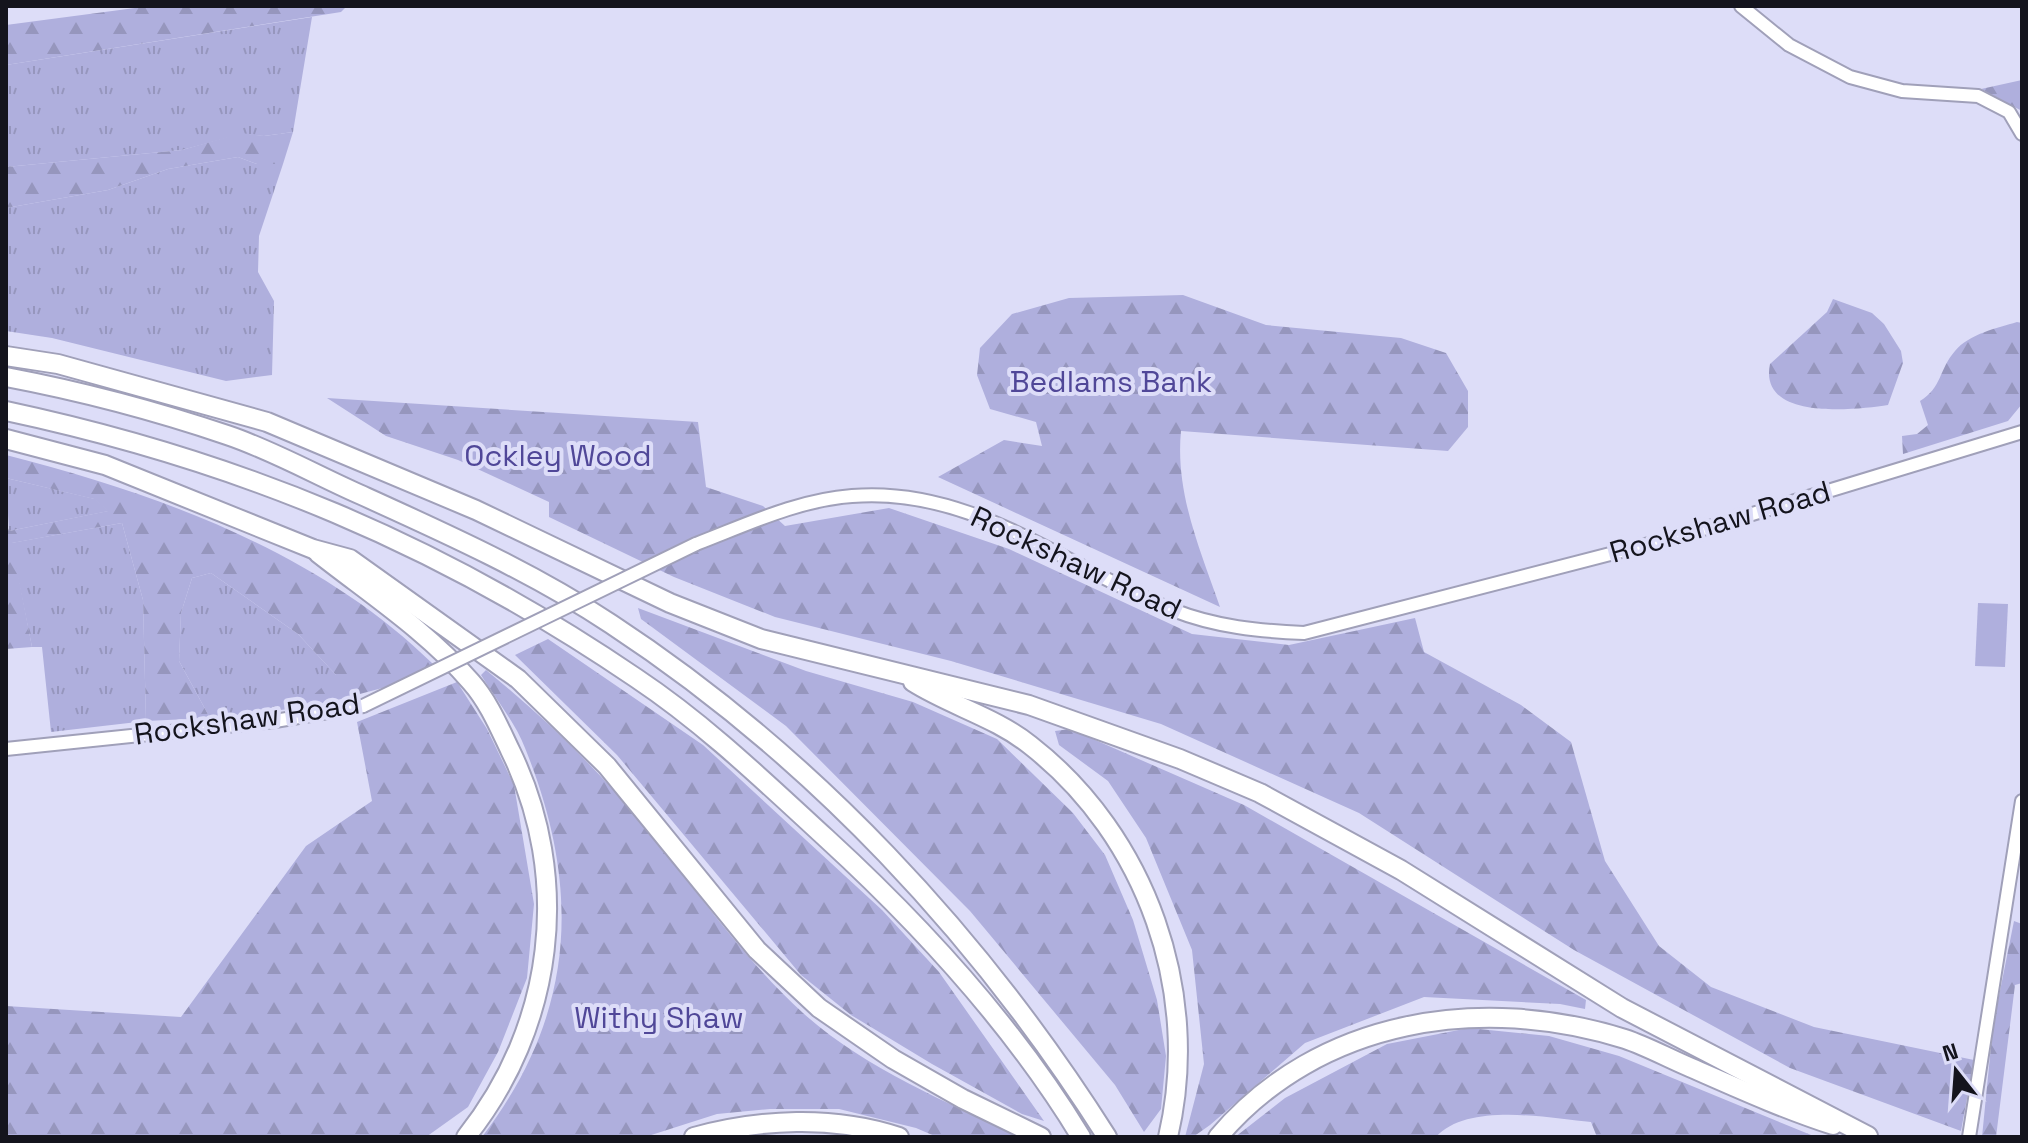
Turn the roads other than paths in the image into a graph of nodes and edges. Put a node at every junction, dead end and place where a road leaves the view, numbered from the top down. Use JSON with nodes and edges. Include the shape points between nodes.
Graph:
{"nodes":[{"id":1,"x":1741,"y":6,"type":"edge"},
{"id":2,"x":2022,"y":134,"type":"edge"},
{"id":3,"x":6,"y":356,"type":"edge"},
{"id":4,"x":6,"y":377,"type":"edge"},
{"id":5,"x":6,"y":411,"type":"edge"},
{"id":6,"x":2022,"y":432,"type":"edge"},
{"id":7,"x":6,"y":439,"type":"edge"},
{"id":8,"x":313,"y":549,"type":"junction"},
{"id":9,"x":907,"y":678,"type":"junction"},
{"id":10,"x":6,"y":749,"type":"edge"},
{"id":11,"x":2022,"y":801,"type":"edge"},
{"id":12,"x":466,"y":1137,"type":"edge"},
{"id":13,"x":694,"y":1137,"type":"edge"},
{"id":14,"x":899,"y":1137,"type":"edge"},
{"id":15,"x":1041,"y":1137,"type":"edge"},
{"id":16,"x":1081,"y":1137,"type":"edge"},
{"id":17,"x":1107,"y":1137,"type":"edge"},
{"id":18,"x":1168,"y":1137,"type":"edge"},
{"id":19,"x":1218,"y":1137,"type":"edge"},
{"id":20,"x":1869,"y":1137,"type":"edge"},
{"id":21,"x":1969,"y":1137,"type":"edge"}],
"edges":[{"from":1,"to":2,"type":"street","via":[[1789,45],[1850,77],[1902,91],[1978,96],[2009,112]]},
{"from":3,"to":9,"type":"highway","via":[[58,364],[267,422],[476,510],[670,603],[761,639]]},
{"from":4,"to":17,"type":"highway","via":[[229,436],[449,535],[611,624],[731,709],[839,805],[956,928],[1022,1012]]},
{"from":5,"to":16,"type":"highway","via":[[230,470],[371,526],[512,599],[639,680],[741,760],[907,917],[1003,1026]]},
{"from":6,"to":10,"type":"street","name":"Rockshaw Road","bridge":true,"via":[[1680,536],[1304,633],[1241,628],[1171,609],[973,513],[911,499],[851,496],[817,501],[696,544],[363,706],[275,721]]},
{"from":7,"to":8,"type":"highway","via":[[105,465]]},
{"from":8,"to":12,"type":"highway","via":[[435,643],[473,684],[524,779],[538,827],[548,937],[539,997],[519,1054],[492,1105]]},
{"from":8,"to":15,"type":"highway","via":[[350,559],[518,679],[607,766],[757,950],[819,1008],[893,1059]]},
{"from":9,"to":18,"type":"highway","via":[[1029,744],[1100,815],[1126,853],[1158,925],[1174,993],[1178,1062]]},
{"from":9,"to":20,"type":"highway","via":[[1029,705],[1260,793],[1401,870],[1622,1008]]},
{"from":11,"to":21,"type":"street"},
{"from":13,"to":14,"type":"highway","via":[[741,1126],[804,1122]]},
{"from":19,"to":20,"type":"highway","via":[[1268,1091],[1310,1064],[1381,1033],[1436,1020],[1498,1016],[1558,1022],[1627,1040],[1812,1119]]}]}
